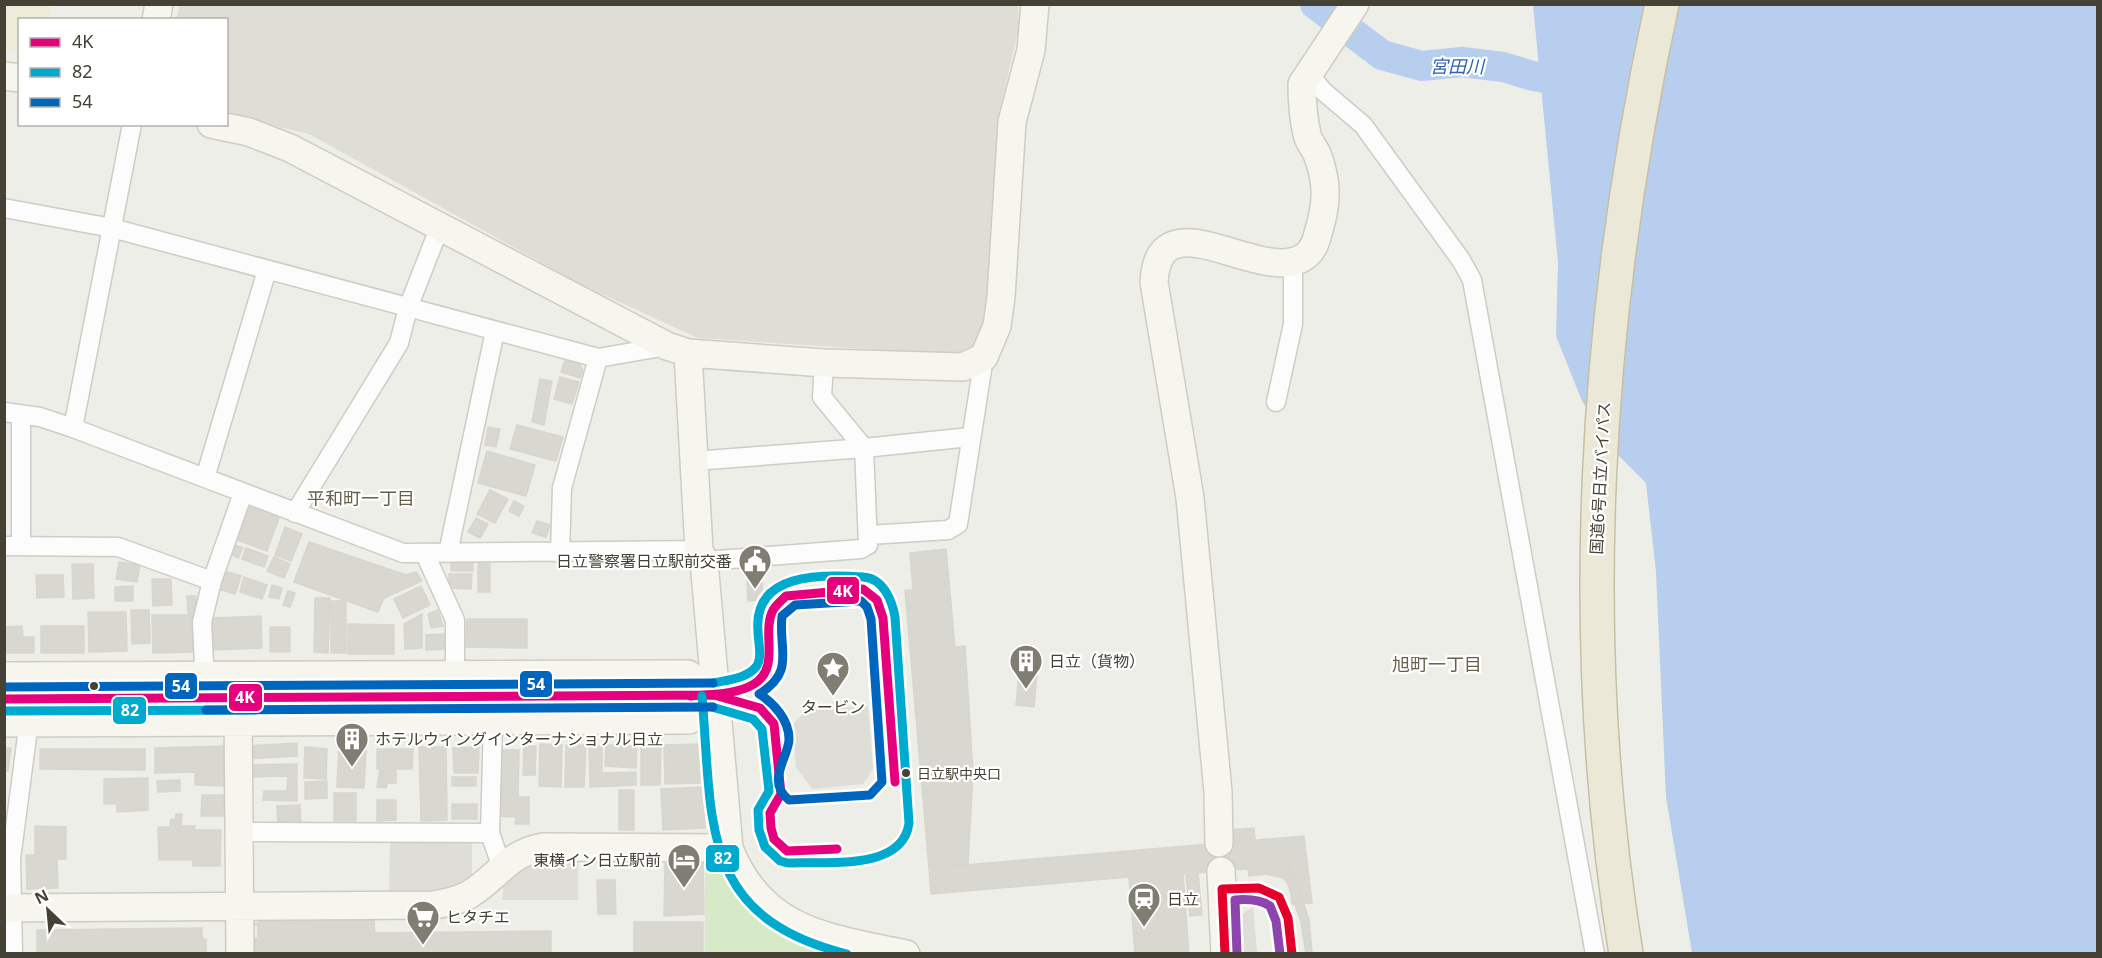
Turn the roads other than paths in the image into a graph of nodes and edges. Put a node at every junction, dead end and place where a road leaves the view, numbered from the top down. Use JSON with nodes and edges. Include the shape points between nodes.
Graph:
{"nodes":[{"id":1,"x":1035,"y":4,"type":"edge"},
{"id":2,"x":1355,"y":4,"type":"edge"},
{"id":3,"x":1662,"y":4,"type":"edge"},
{"id":4,"x":1314,"y":66,"type":"junction"},
{"id":5,"x":132,"y":126,"type":"edge"},
{"id":6,"x":220,"y":126,"type":"edge"},
{"id":7,"x":4,"y":208,"type":"edge"},
{"id":8,"x":440,"y":226,"type":"junction"},
{"id":9,"x":112,"y":228,"type":"junction"},
{"id":10,"x":1293,"y":262,"type":"junction"},
{"id":11,"x":267,"y":270,"type":"junction"},
{"id":12,"x":408,"y":308,"type":"junction"},
{"id":13,"x":495,"y":331,"type":"junction"},
{"id":14,"x":678,"y":349,"type":"junction"},
{"id":15,"x":984,"y":357,"type":"junction"},
{"id":16,"x":598,"y":358,"type":"junction"},
{"id":17,"x":824,"y":363,"type":"junction"},
{"id":18,"x":1276,"y":402,"type":"dead end"},
{"id":19,"x":13,"y":413,"type":"edge"},
{"id":20,"x":73,"y":428,"type":"junction"},
{"id":21,"x":970,"y":437,"type":"junction"},
{"id":22,"x":864,"y":448,"type":"junction"},
{"id":23,"x":694,"y":460,"type":"junction"},
{"id":24,"x":205,"y":478,"type":"junction"},
{"id":25,"x":243,"y":493,"type":"junction"},
{"id":26,"x":296,"y":513,"type":"junction"},
{"id":27,"x":869,"y":535,"type":"junction"},
{"id":28,"x":13,"y":546,"type":"edge"},
{"id":29,"x":448,"y":553,"type":"junction"},
{"id":30,"x":560,"y":553,"type":"junction"},
{"id":31,"x":425,"y":554,"type":"junction"},
{"id":32,"x":702,"y":556,"type":"junction"},
{"id":33,"x":212,"y":581,"type":"junction"},
{"id":34,"x":455,"y":674,"type":"junction"},
{"id":35,"x":4,"y":676,"type":"edge"},
{"id":36,"x":205,"y":686,"type":"junction"},
{"id":37,"x":714,"y":695,"type":"junction"},
{"id":38,"x":472,"y":697,"type":"junction"},
{"id":39,"x":4,"y":699,"type":"edge"},
{"id":40,"x":25,"y":705,"type":"edge"},
{"id":41,"x":238,"y":710,"type":"junction"},
{"id":42,"x":493,"y":721,"type":"junction"},
{"id":43,"x":239,"y":832,"type":"junction"},
{"id":44,"x":490,"y":833,"type":"junction"},
{"id":45,"x":1219,"y":843,"type":"dead end"},
{"id":46,"x":729,"y":848,"type":"junction"},
{"id":47,"x":502,"y":868,"type":"junction"},
{"id":48,"x":1221,"y":871,"type":"dead end"},
{"id":49,"x":239,"y":906,"type":"junction"},
{"id":50,"x":9,"y":908,"type":"edge"},
{"id":51,"x":13,"y":954,"type":"edge"},
{"id":52,"x":240,"y":954,"type":"edge"},
{"id":53,"x":906,"y":954,"type":"edge"},
{"id":54,"x":1225,"y":954,"type":"edge"},
{"id":55,"x":1595,"y":954,"type":"edge"},
{"id":56,"x":1626,"y":954,"type":"edge"}],
"edges":[{"from":1,"to":15,"type":"street","via":[[1031,51],[1012,122],[1000,306],[997,326]]},
{"from":2,"to":4,"type":"street"},
{"from":3,"to":56,"type":"highway","name":"国道6号日立バイパス","via":[[1614,297],[1597,501],[1597,649],[1602,740],[1616,893]]},
{"from":4,"to":10,"type":"street","via":[[1302,84],[1303,105],[1307,137],[1322,173],[1327,204],[1315,246]]},
{"from":4,"to":55,"type":"street","via":[[1323,91],[1363,125],[1472,280]]},
{"from":5,"to":9,"type":"street"},
{"from":6,"to":8,"type":"street","via":[[290,148]]},
{"from":7,"to":9,"type":"street"},
{"from":8,"to":12,"type":"street"},
{"from":8,"to":14,"type":"street"},
{"from":9,"to":11,"type":"street"},
{"from":9,"to":20,"type":"street"},
{"from":10,"to":18,"type":"street","via":[[1293,324]]},
{"from":10,"to":45,"type":"street","via":[[1269,262],[1186,241],[1171,247],[1155,267],[1154,282],[1190,498],[1218,792]]},
{"from":11,"to":12,"type":"street"},
{"from":11,"to":24,"type":"street"},
{"from":12,"to":13,"type":"street"},
{"from":12,"to":26,"type":"street","via":[[399,343]]},
{"from":13,"to":16,"type":"street"},
{"from":13,"to":29,"type":"street"},
{"from":14,"to":16,"type":"street"},
{"from":14,"to":17,"type":"street"},
{"from":14,"to":23,"type":"street"},
{"from":15,"to":17,"type":"street","via":[[963,368]]},
{"from":15,"to":21,"type":"street"},
{"from":16,"to":30,"type":"street","via":[[562,488]]},
{"from":17,"to":22,"type":"street","via":[[822,398]]},
{"from":19,"to":20,"type":"street"},
{"from":19,"to":28,"type":"street"},
{"from":20,"to":24,"type":"street"},
{"from":21,"to":22,"type":"street"},
{"from":21,"to":27,"type":"street","via":[[958,524],[948,530]]},
{"from":22,"to":23,"type":"street"},
{"from":22,"to":27,"type":"street"},
{"from":23,"to":32,"type":"street"},
{"from":24,"to":25,"type":"street"},
{"from":25,"to":26,"type":"street"},
{"from":25,"to":33,"type":"street"},
{"from":26,"to":31,"type":"street","via":[[403,553]]},
{"from":27,"to":32,"type":"street","via":[[868,545],[861,549]]},
{"from":28,"to":33,"type":"street","via":[[118,547]]},
{"from":29,"to":30,"type":"street"},
{"from":29,"to":31,"type":"street"},
{"from":30,"to":32,"type":"street"},
{"from":31,"to":34,"type":"street","via":[[455,620]]},
{"from":32,"to":37,"type":"street"},
{"from":33,"to":36,"type":"street","via":[[202,622]]},
{"from":34,"to":36,"type":"street"},
{"from":34,"to":37,"type":"street","via":[[688,674]]},
{"from":34,"to":38,"type":"street"},
{"from":35,"to":40,"type":"street"},
{"from":36,"to":40,"type":"street"},
{"from":36,"to":41,"type":"street"},
{"from":37,"to":38,"type":"street"},
{"from":37,"to":42,"type":"street","via":[[689,720]]},
{"from":37,"to":46,"type":"street"},
{"from":38,"to":41,"type":"street"},
{"from":38,"to":42,"type":"street"},
{"from":39,"to":40,"type":"street"},
{"from":40,"to":41,"type":"street"},
{"from":40,"to":50,"type":"street"},
{"from":41,"to":42,"type":"street"},
{"from":41,"to":43,"type":"street"},
{"from":42,"to":44,"type":"street"},
{"from":43,"to":44,"type":"street"},
{"from":43,"to":49,"type":"street"},
{"from":44,"to":47,"type":"street"},
{"from":46,"to":47,"type":"street","via":[[543,847],[516,855]]},
{"from":46,"to":53,"type":"street","via":[[744,881],[757,896],[796,925],[826,937]]},
{"from":47,"to":49,"type":"street","via":[[468,895],[434,905]]},
{"from":48,"to":54,"type":"street"},
{"from":49,"to":50,"type":"street"},
{"from":49,"to":52,"type":"street"},
{"from":50,"to":51,"type":"street"}]}
